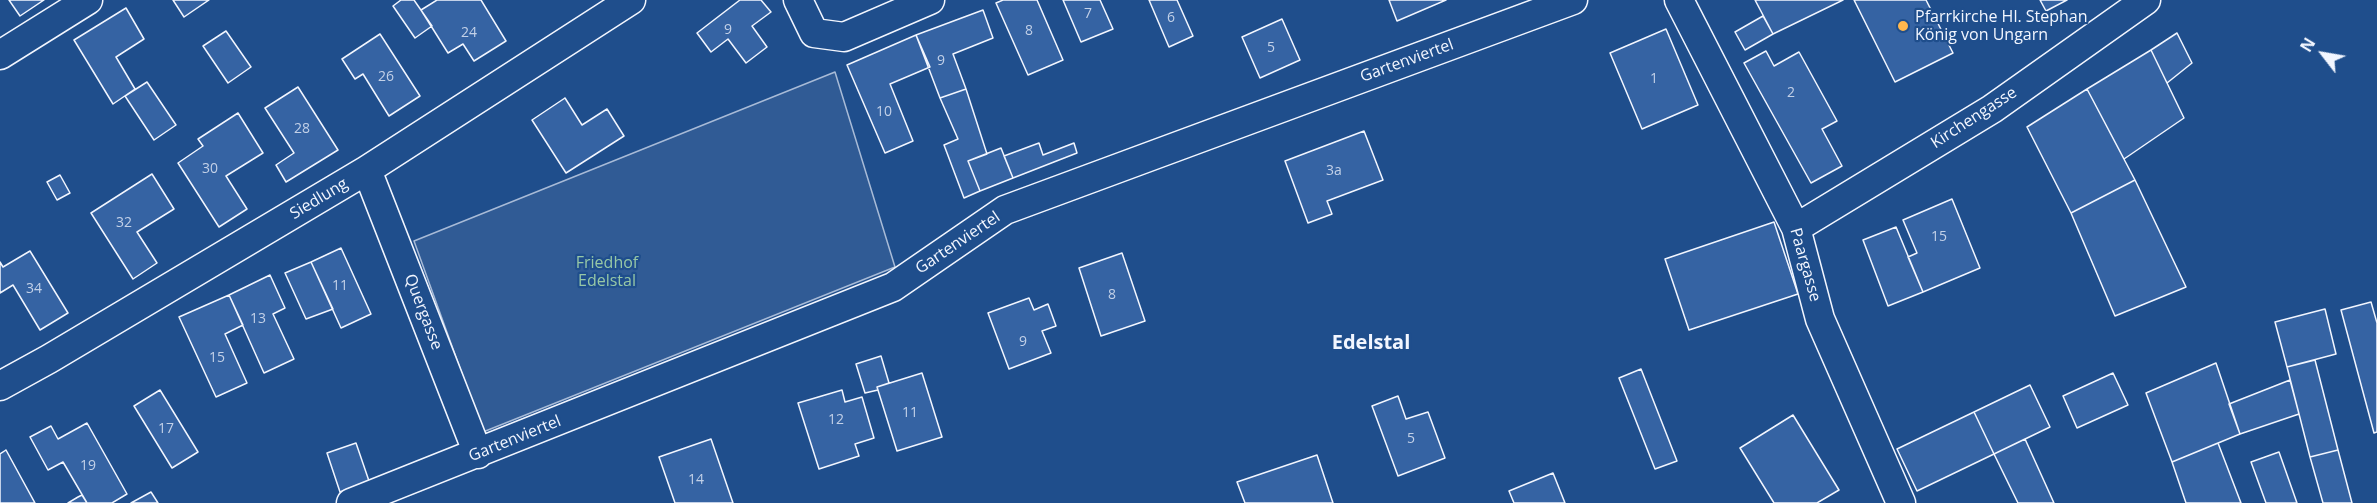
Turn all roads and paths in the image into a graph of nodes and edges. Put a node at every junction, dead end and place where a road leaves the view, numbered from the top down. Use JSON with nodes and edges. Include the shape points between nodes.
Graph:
{"nodes":[{"id":1,"x":88,"y":0,"type":"edge"},
{"id":2,"x":631,"y":0,"type":"edge"},
{"id":3,"x":798,"y":0,"type":"edge"},
{"id":4,"x":930,"y":0,"type":"edge"},
{"id":5,"x":1573,"y":0,"type":"edge"},
{"id":6,"x":1679,"y":0,"type":"edge"},
{"id":7,"x":2146,"y":0,"type":"edge"},
{"id":8,"x":0,"y":55,"type":"edge"},
{"id":9,"x":367,"y":170,"type":"junction"},
{"id":10,"x":1796,"y":228,"type":"junction"},
{"id":11,"x":0,"y":386,"type":"edge"},
{"id":12,"x":478,"y":454,"type":"junction"},
{"id":13,"x":351,"y":503,"type":"edge"},
{"id":14,"x":1901,"y":503,"type":"edge"}],
"edges":[{"from":1,"to":8,"type":"street"},
{"from":2,"to":9,"type":"street","name":"Siedlung"},
{"from":3,"to":4,"type":"street","via":[[814,33],[844,37]]},
{"from":5,"to":12,"type":"street","name":"Gartenviertel","via":[[1005,210],[893,287]]},
{"from":6,"to":10,"type":"street","name":"Paargasse"},
{"from":7,"to":10,"type":"street","name":"Kirchengasse","via":[[1992,109]]},
{"from":9,"to":11,"type":"street","name":"Siedlung"},
{"from":9,"to":12,"type":"street","name":"Quergasse"},
{"from":10,"to":14,"type":"street","name":"Paargasse","via":[[1820,319]]},
{"from":12,"to":13,"type":"street","name":"Gartenviertel"}]}
